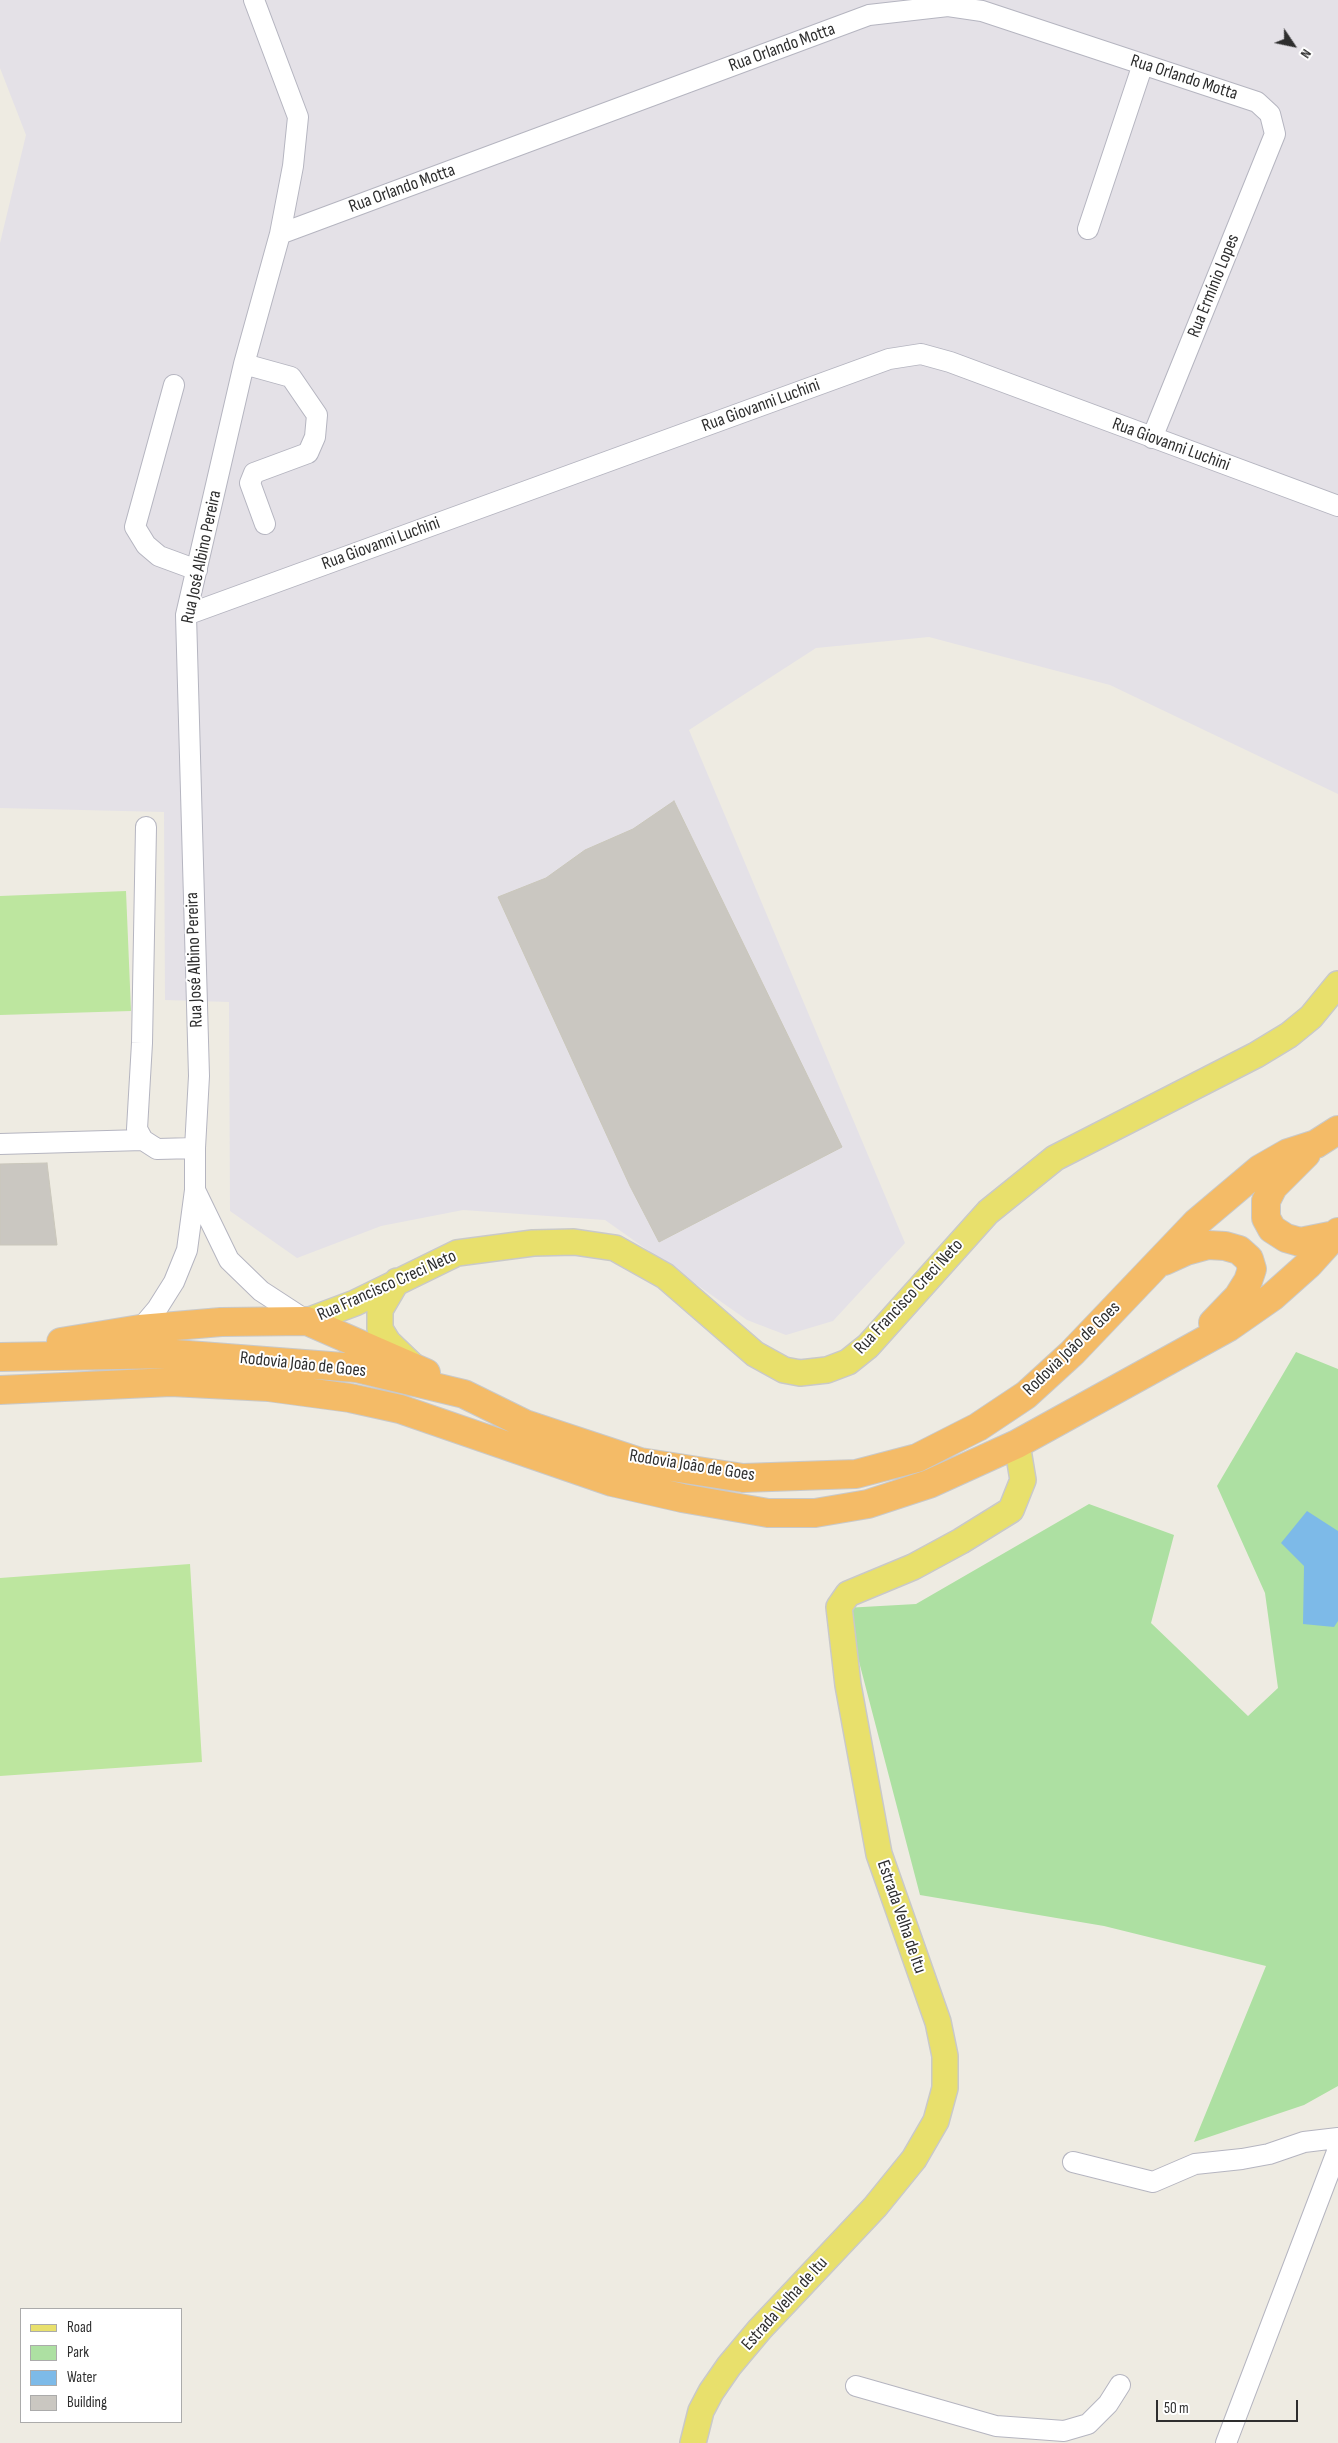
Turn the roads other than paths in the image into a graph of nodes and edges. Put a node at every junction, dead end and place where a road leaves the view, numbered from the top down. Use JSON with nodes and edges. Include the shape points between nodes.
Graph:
{"nodes":[{"id":1,"x":254,"y":0,"type":"edge"},
{"id":2,"x":871,"y":8,"type":"edge"},
{"id":3,"x":1143,"y":64,"type":"junction"},
{"id":4,"x":1275,"y":134,"type":"joint"},
{"id":5,"x":1088,"y":229,"type":"dead end"},
{"id":6,"x":280,"y":234,"type":"junction"},
{"id":7,"x":244,"y":364,"type":"junction"},
{"id":8,"x":174,"y":385,"type":"dead end"},
{"id":9,"x":1152,"y":438,"type":"junction"},
{"id":10,"x":1338,"y":506,"type":"edge"},
{"id":11,"x":265,"y":524,"type":"dead end"},
{"id":12,"x":196,"y":570,"type":"junction"},
{"id":13,"x":186,"y":615,"type":"junction"},
{"id":14,"x":146,"y":827,"type":"dead end"},
{"id":15,"x":1338,"y":984,"type":"edge"},
{"id":16,"x":1327,"y":1137,"type":"edge"},
{"id":17,"x":143,"y":1140,"type":"junction"},
{"id":18,"x":0,"y":1144,"type":"edge"},
{"id":19,"x":194,"y":1148,"type":"junction"},
{"id":20,"x":195,"y":1190,"type":"junction"},
{"id":21,"x":1337,"y":1234,"type":"edge"},
{"id":22,"x":1156,"y":1265,"type":"junction"},
{"id":23,"x":398,"y":1280,"type":"junction"},
{"id":24,"x":307,"y":1321,"type":"junction"},
{"id":25,"x":140,"y":1329,"type":"junction"},
{"id":26,"x":0,"y":1352,"type":"edge"},
{"id":27,"x":0,"y":1357,"type":"edge"},
{"id":28,"x":1165,"y":1361,"type":"junction"},
{"id":29,"x":415,"y":1367,"type":"junction"},
{"id":30,"x":0,"y":1390,"type":"edge"},
{"id":31,"x":464,"y":1394,"type":"junction"},
{"id":32,"x":1017,"y":1444,"type":"junction"},
{"id":33,"x":1338,"y":2138,"type":"edge"},
{"id":34,"x":1338,"y":2149,"type":"edge"},
{"id":35,"x":1073,"y":2162,"type":"dead end"},
{"id":36,"x":1120,"y":2385,"type":"dead end"},
{"id":37,"x":856,"y":2386,"type":"dead end"},
{"id":38,"x":693,"y":2443,"type":"edge"},
{"id":39,"x":1226,"y":2443,"type":"edge"}],
"edges":[{"from":1,"to":6,"type":"street","name":"Rua José Albino Pereira","via":[[298,117],[294,166]]},
{"from":2,"to":3,"type":"street","name":"Rua Orlando Motta","via":[[948,6],[982,11]]},
{"from":2,"to":6,"type":"street","name":"Rua Orlando Motta"},
{"from":3,"to":4,"type":"street","name":"Rua Orlando Motta","via":[[1257,102],[1270,114]]},
{"from":3,"to":5,"type":"street"},
{"from":4,"to":9,"type":"street","name":"Rua Ermínio Lopes"},
{"from":6,"to":7,"type":"street","name":"Rua José Albino Pereira"},
{"from":7,"to":11,"type":"street","via":[[291,378],[318,415],[315,437],[308,453],[254,473],[250,484]]},
{"from":7,"to":12,"type":"street","name":"Rua José Albino Pereira"},
{"from":8,"to":12,"type":"street","via":[[135,528],[146,545],[159,556]]},
{"from":9,"to":10,"type":"street","name":"Rua Giovanni Luchini"},
{"from":9,"to":13,"type":"street","name":"Rua Giovanni Luchini","via":[[950,362],[921,354],[889,359]]},
{"from":12,"to":13,"type":"street","name":"Rua José Albino Pereira"},
{"from":13,"to":19,"type":"street","name":"Rua José Albino Pereira","via":[[199,1076]]},
{"from":14,"to":17,"type":"street","via":[[137,1128]]},
{"from":15,"to":23,"type":"main road","name":"Rua Francisco Creci Neto","via":[[1311,1017],[1289,1035],[1247,1060],[1055,1158],[988,1212],[868,1346],[848,1362],[827,1370],[800,1373],[784,1370],[755,1354],[665,1276],[615,1248],[574,1242],[533,1242],[456,1253]]},
{"from":16,"to":21,"type":"highway","via":[[1274,1187],[1266,1201],[1266,1218],[1272,1229],[1300,1242]]},
{"from":16,"to":22,"type":"highway","name":"Rodovia João de Goes","via":[[1288,1153],[1260,1170],[1196,1223]]},
{"from":17,"to":18,"type":"street"},
{"from":17,"to":19,"type":"street","via":[[157,1149]]},
{"from":19,"to":20,"type":"street","name":"Rua José Albino Pereira"},
{"from":20,"to":24,"type":"street","name":"Rua José Albino Pereira","via":[[228,1260],[261,1291]]},
{"from":20,"to":25,"type":"street","name":"Rua José Albino Pereira","via":[[187,1250],[174,1282]]},
{"from":21,"to":28,"type":"highway","name":"Rodovia João de Goes","via":[[1272,1297],[1207,1341]]},
{"from":22,"to":28,"type":"highway","via":[[1186,1251],[1225,1246],[1239,1250],[1249,1259],[1252,1269],[1238,1297],[1217,1320]]},
{"from":22,"to":31,"type":"highway","name":"Rodovia João de Goes","via":[[1072,1353],[1026,1395],[978,1427],[917,1458],[856,1474],[743,1478],[640,1462],[525,1424]]},
{"from":23,"to":24,"type":"main road","name":"Rua Francisco Creci Neto"},
{"from":23,"to":29,"type":"main road","via":[[380,1310],[380,1329],[388,1342]]},
{"from":24,"to":25,"type":"highway","via":[[222,1322]]},
{"from":24,"to":29,"type":"highway"},
{"from":25,"to":26,"type":"highway"},
{"from":27,"to":31,"type":"highway","name":"Rodovia João de Goes","via":[[175,1354],[277,1361],[356,1368]]},
{"from":28,"to":32,"type":"highway","name":"Rodovia João de Goes"},
{"from":29,"to":31,"type":"highway"},
{"from":30,"to":32,"type":"highway","name":"Rodovia João de Goes","via":[[170,1382],[268,1387],[350,1398],[400,1409],[612,1482],[768,1512],[815,1513],[868,1504],[929,1484]]},
{"from":32,"to":38,"type":"main road","name":"Estrada Velha de Itu","via":[[1022,1480],[1011,1510],[913,1567],[848,1594],[839,1607],[848,1685],[879,1854],[938,2022],[945,2056],[945,2088],[936,2120],[914,2159],[875,2208],[729,2366],[701,2410]]},
{"from":33,"to":35,"type":"street","via":[[1304,2142],[1260,2155],[1195,2164],[1153,2182]]},
{"from":34,"to":39,"type":"street"},
{"from":36,"to":37,"type":"street","via":[[1108,2404],[1088,2424],[1064,2431],[996,2426]]}]}
